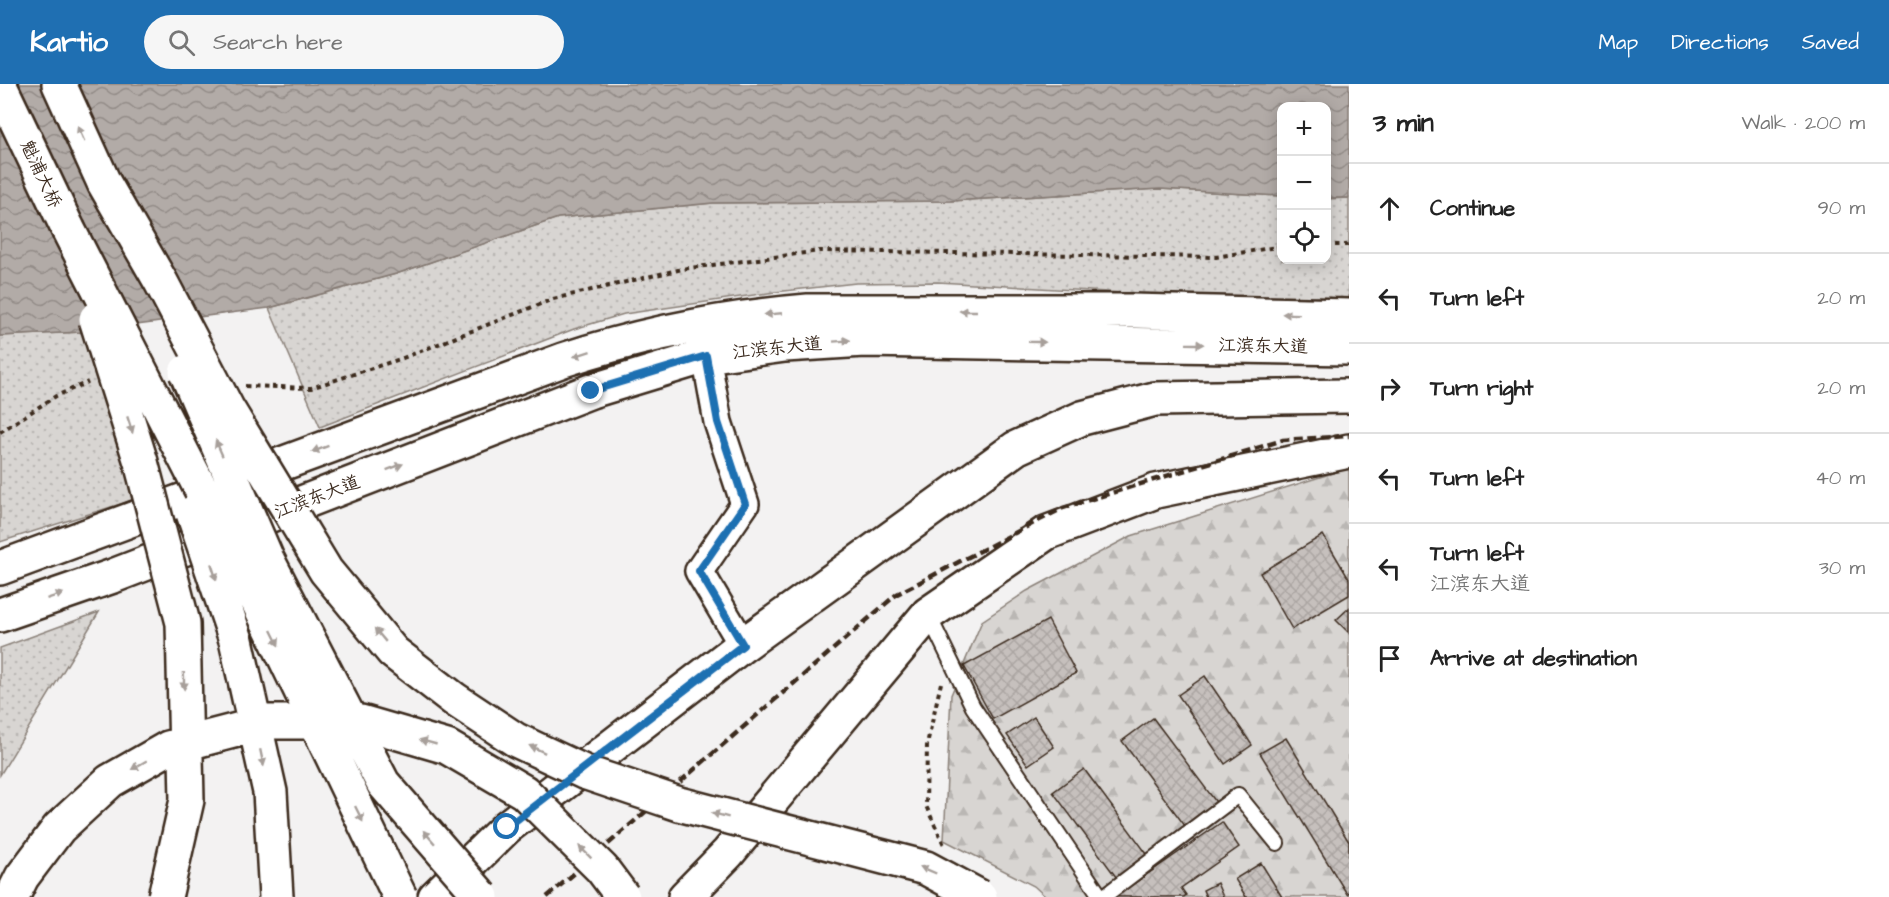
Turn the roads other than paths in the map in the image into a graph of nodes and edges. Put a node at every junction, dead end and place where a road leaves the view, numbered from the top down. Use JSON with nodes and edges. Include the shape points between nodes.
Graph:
{"nodes":[{"id":1,"x":59,"y":84,"type":"edge"},
{"id":2,"x":0,"y":86,"type":"edge"},
{"id":3,"x":104,"y":183,"type":"junction"},
{"id":4,"x":68,"y":229,"type":"junction"},
{"id":5,"x":1349,"y":316,"type":"edge"},
{"id":6,"x":1349,"y":348,"type":"edge"},
{"id":7,"x":706,"y":356,"type":"junction"},
{"id":8,"x":1349,"y":396,"type":"edge"},
{"id":9,"x":1349,"y":451,"type":"edge"},
{"id":10,"x":0,"y":568,"type":"edge"},
{"id":11,"x":928,"y":614,"type":"junction"},
{"id":12,"x":0,"y":615,"type":"edge"},
{"id":13,"x":743,"y":645,"type":"junction"},
{"id":14,"x":1277,"y":843,"type":"dead end"},
{"id":15,"x":12,"y":897,"type":"edge"},
{"id":16,"x":165,"y":897,"type":"edge"},
{"id":17,"x":276,"y":897,"type":"edge"},
{"id":18,"x":400,"y":897,"type":"edge"},
{"id":19,"x":435,"y":897,"type":"edge"},
{"id":20,"x":482,"y":897,"type":"edge"},
{"id":21,"x":623,"y":897,"type":"edge"},
{"id":22,"x":685,"y":897,"type":"edge"},
{"id":23,"x":980,"y":897,"type":"edge"},
{"id":24,"x":1102,"y":897,"type":"edge"}],
"edges":[{"from":3,"to":1,"type":"main road","one_way":true},
{"from":2,"to":4,"type":"main road","name":"魁浦大桥"},
{"from":20,"to":3,"type":"main road","one_way":true,"bridge":true,"via":[[383,783],[267,559]]},
{"from":23,"to":3,"type":"main road","one_way":true,"bridge":true,"via":[[926,868],[679,804],[584,772],[516,740],[393,652],[326,571],[227,408]]},
{"from":4,"to":16,"type":"main road","one_way":true,"bridge":true,"via":[[141,462],[183,622],[187,800]]},
{"from":4,"to":17,"type":"main road","one_way":true,"bridge":true,"via":[[196,520],[236,640],[270,792]]},
{"from":4,"to":18,"type":"main road","one_way":true,"bridge":true,"via":[[250,585]]},
{"from":5,"to":10,"type":"main road","one_way":true,"via":[[808,311],[664,332],[563,360]]},
{"from":7,"to":6,"type":"main road","name":"江滨东大道","one_way":true,"via":[[864,340]]},
{"from":12,"to":7,"type":"main road","name":"江滨东大道","one_way":true,"via":[[113,576],[591,391]]},
{"from":7,"to":13,"type":"street","via":[[718,422],[745,504],[699,571]]},
{"from":8,"to":13,"type":"main road","via":[[1155,399],[1082,418],[1016,448]]},
{"from":9,"to":11,"type":"main road","via":[[1156,491],[1046,533]]},
{"from":11,"to":22,"type":"main road","via":[[728,853]]},
{"from":11,"to":24,"type":"lane","via":[[973,707]]},
{"from":13,"to":19,"type":"main road","via":[[507,827]]},
{"from":14,"to":24,"type":"lane","via":[[1238,795]]},
{"from":21,"to":15,"type":"main road","one_way":true,"bridge":true,"via":[[602,869],[524,792],[447,747],[361,722],[268,722],[168,748],[110,782],[59,828]]}]}
